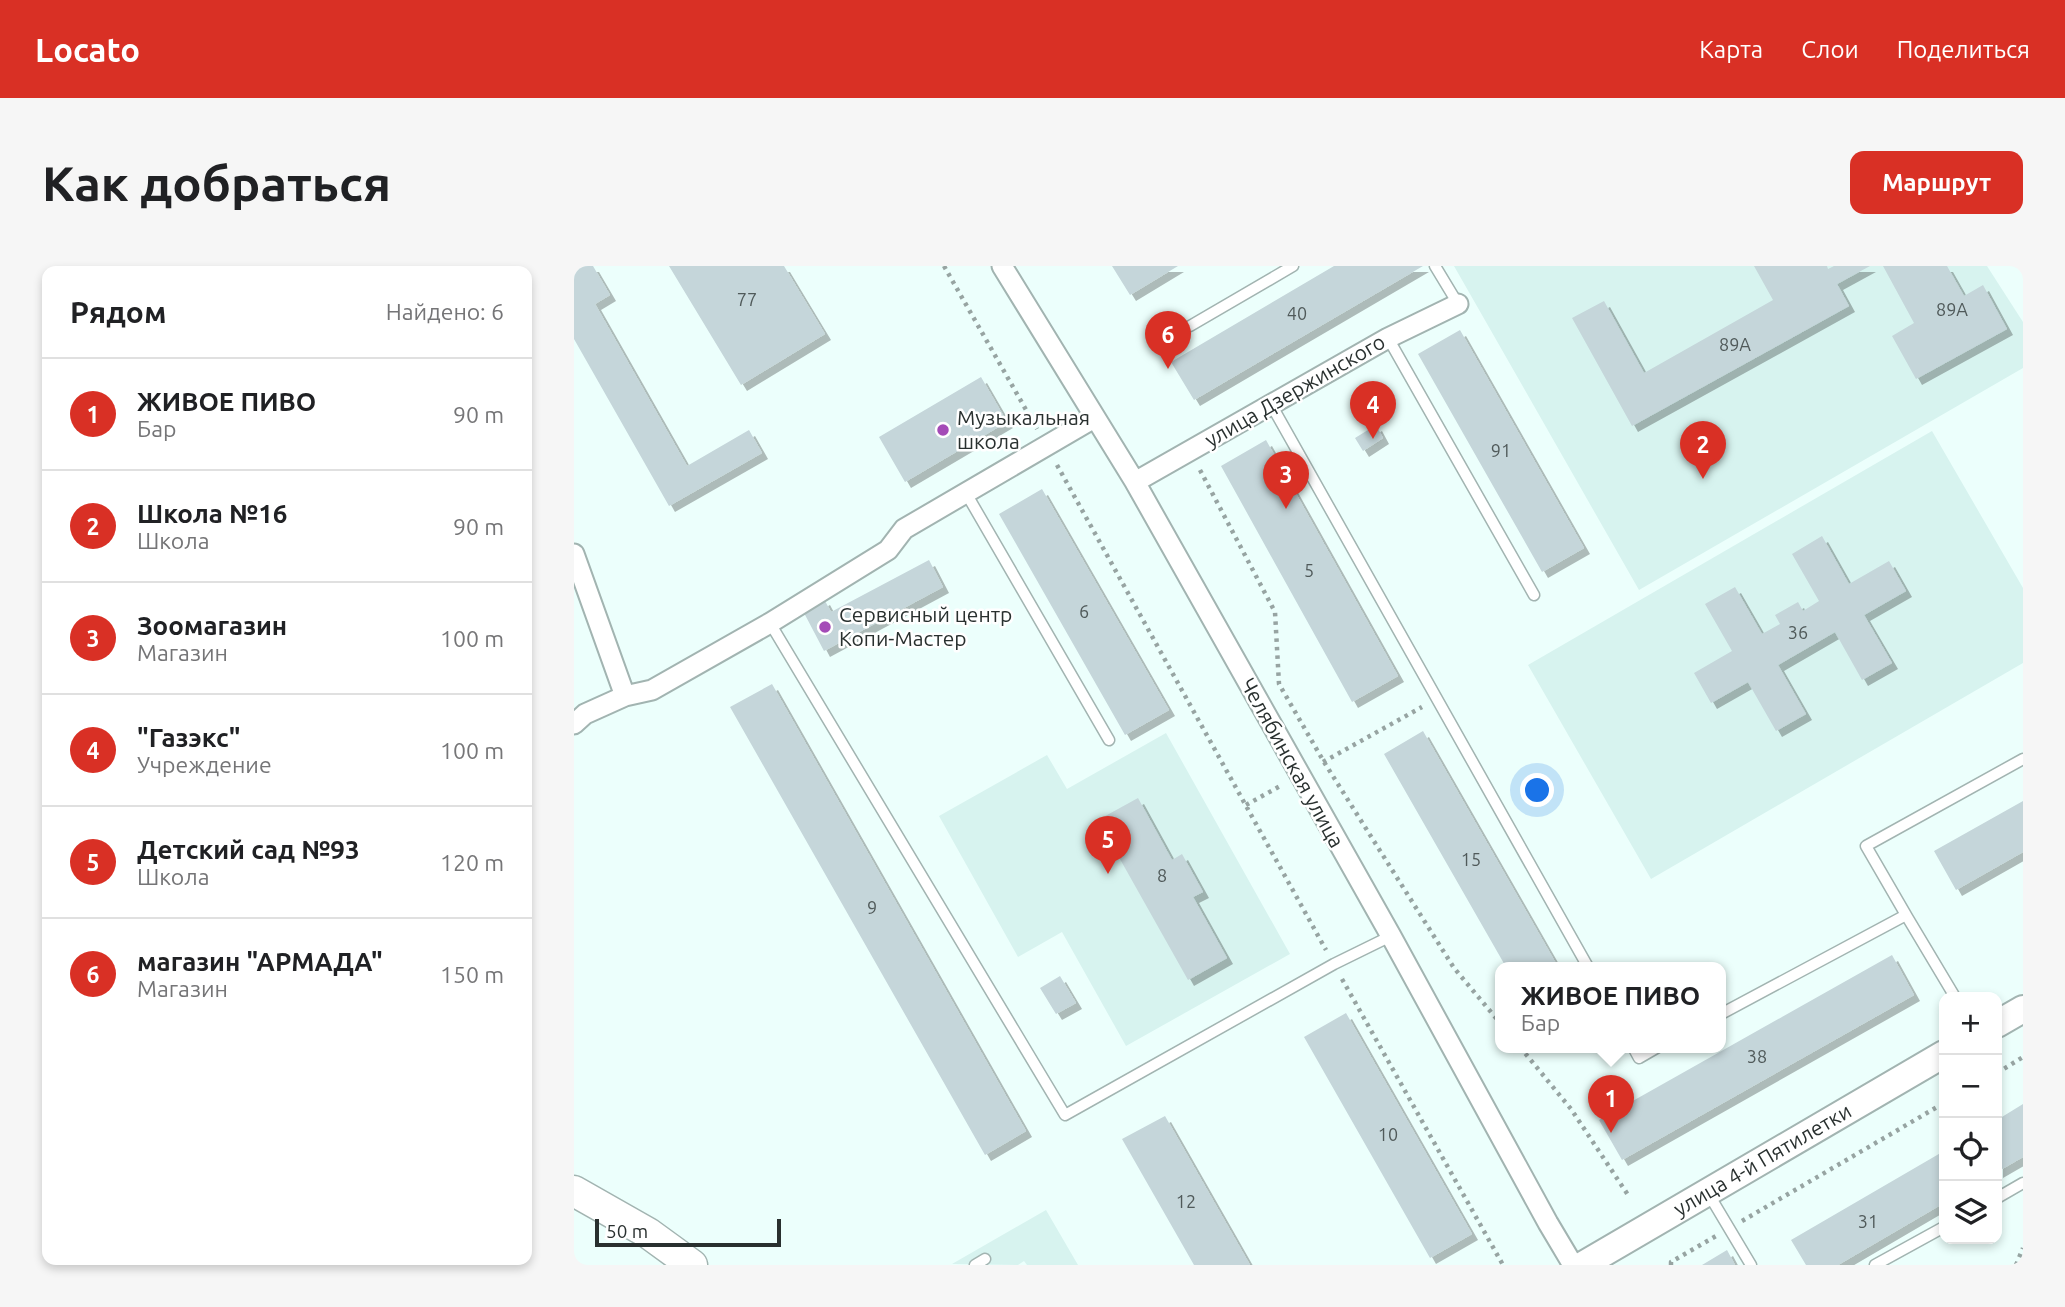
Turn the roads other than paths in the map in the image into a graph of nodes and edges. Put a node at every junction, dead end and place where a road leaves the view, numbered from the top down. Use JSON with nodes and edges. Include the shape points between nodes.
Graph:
{"nodes":[{"id":1,"x":1002,"y":266,"type":"edge"},
{"id":2,"x":1293,"y":266,"type":"edge"},
{"id":3,"x":1435,"y":266,"type":"edge"},
{"id":4,"x":1458,"y":304,"type":"joint"},
{"id":5,"x":1190,"y":326,"type":"dead end"},
{"id":6,"x":1388,"y":338,"type":"junction"},
{"id":7,"x":1272,"y":406,"type":"junction"},
{"id":8,"x":1094,"y":418,"type":"junction"},
{"id":9,"x":1135,"y":482,"type":"junction"},
{"id":10,"x":966,"y":493,"type":"junction"},
{"id":11,"x":574,"y":554,"type":"edge"},
{"id":12,"x":1534,"y":595,"type":"dead end"},
{"id":13,"x":770,"y":623,"type":"junction"},
{"id":14,"x":625,"y":696,"type":"junction"},
{"id":15,"x":574,"y":724,"type":"edge"},
{"id":16,"x":1109,"y":740,"type":"dead end"},
{"id":17,"x":2023,"y":759,"type":"edge"},
{"id":18,"x":1906,"y":915,"type":"junction"},
{"id":19,"x":1391,"y":936,"type":"junction"},
{"id":20,"x":1585,"y":962,"type":"edge"},
{"id":21,"x":1952,"y":992,"type":"edge"},
{"id":22,"x":2023,"y":1009,"type":"edge"},
{"id":23,"x":1726,"y":1011,"type":"edge"},
{"id":24,"x":2002,"y":1021,"type":"edge"},
{"id":25,"x":1942,"y":1055,"type":"edge"},
{"id":26,"x":2023,"y":1183,"type":"edge"},
{"id":27,"x":574,"y":1191,"type":"edge"},
{"id":28,"x":1707,"y":1191,"type":"junction"},
{"id":29,"x":2002,"y":1195,"type":"edge"},
{"id":30,"x":1939,"y":1230,"type":"edge"},
{"id":31,"x":985,"y":1259,"type":"dead end"},
{"id":32,"x":692,"y":1265,"type":"edge"},
{"id":33,"x":975,"y":1265,"type":"edge"},
{"id":34,"x":1573,"y":1265,"type":"edge"},
{"id":35,"x":1583,"y":1265,"type":"edge"},
{"id":36,"x":1751,"y":1265,"type":"edge"},
{"id":37,"x":1875,"y":1265,"type":"edge"}],
"edges":[{"from":1,"to":8,"type":"street","name":"Челябинская улица"},
{"from":2,"to":5,"type":"lane"},
{"from":3,"to":4,"type":"lane"},
{"from":4,"to":6,"type":"street","name":"улица Дзержинского"},
{"from":6,"to":7,"type":"street","name":"улица Дзержинского"},
{"from":6,"to":12,"type":"lane"},
{"from":7,"to":9,"type":"street","name":"улица Дзержинского"},
{"from":7,"to":20,"type":"lane"},
{"from":8,"to":9,"type":"street","name":"Челябинская улица"},
{"from":8,"to":10,"type":"street"},
{"from":9,"to":19,"type":"street","name":"Челябинская улица"},
{"from":10,"to":13,"type":"street","via":[[904,529],[888,550]]},
{"from":10,"to":16,"type":"lane"},
{"from":11,"to":14,"type":"street"},
{"from":13,"to":14,"type":"street","via":[[652,690]]},
{"from":13,"to":19,"type":"lane","via":[[1065,1115]]},
{"from":14,"to":15,"type":"street"},
{"from":17,"to":18,"type":"lane","via":[[1866,846]]},
{"from":18,"to":21,"type":"lane"},
{"from":18,"to":23,"type":"lane"},
{"from":19,"to":34,"type":"street","name":"Челябинская улица"},
{"from":22,"to":24,"type":"street"},
{"from":25,"to":28,"type":"street","name":"улица 4-й Пятилетки"},
{"from":26,"to":29,"type":"lane"},
{"from":27,"to":32,"type":"main road","via":[[648,1233]]},
{"from":28,"to":35,"type":"street","name":"улица 4-й Пятилетки"},
{"from":28,"to":36,"type":"lane"},
{"from":30,"to":37,"type":"lane"},
{"from":31,"to":33,"type":"lane"}]}
